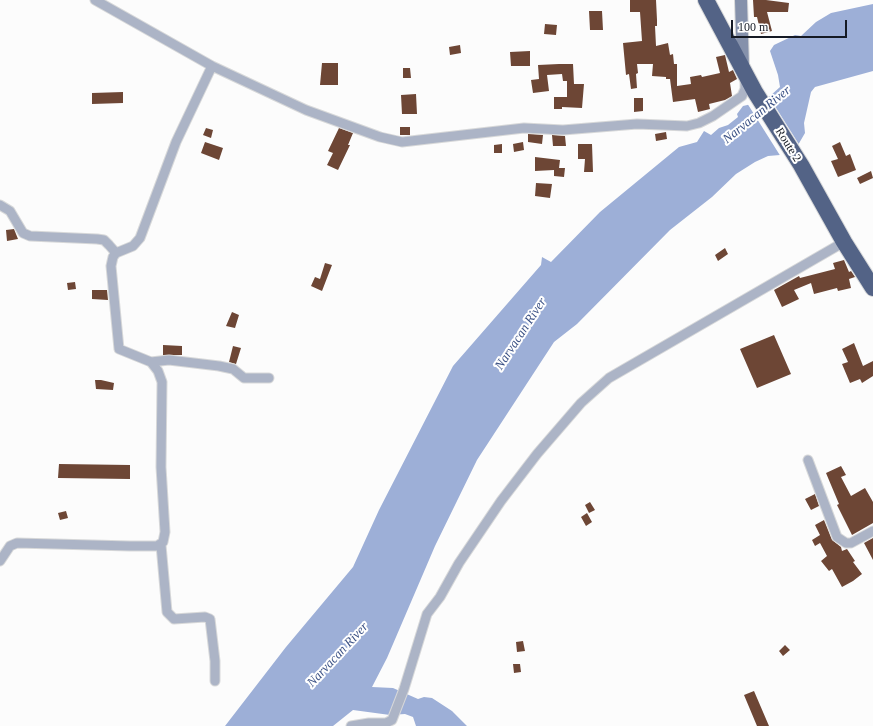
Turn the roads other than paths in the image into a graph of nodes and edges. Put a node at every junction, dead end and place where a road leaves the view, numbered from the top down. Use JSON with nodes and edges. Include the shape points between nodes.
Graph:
{"nodes":[{"id":1,"x":95,"y":0,"type":"edge"},
{"id":2,"x":706,"y":0,"type":"edge"},
{"id":3,"x":741,"y":0,"type":"edge"},
{"id":4,"x":212,"y":66,"type":"junction"},
{"id":5,"x":743,"y":69,"type":"junction"},
{"id":6,"x":0,"y":205,"type":"edge"},
{"id":7,"x":844,"y":242,"type":"junction"},
{"id":8,"x":116,"y":253,"type":"junction"},
{"id":9,"x":873,"y":288,"type":"edge"},
{"id":10,"x":151,"y":362,"type":"junction"},
{"id":11,"x":269,"y":378,"type":"dead end"},
{"id":12,"x":808,"y":460,"type":"dead end"},
{"id":13,"x":873,"y":531,"type":"edge"},
{"id":14,"x":161,"y":545,"type":"junction"},
{"id":15,"x":0,"y":561,"type":"edge"},
{"id":16,"x":215,"y":681,"type":"dead end"},
{"id":17,"x":351,"y":726,"type":"edge"}],
"edges":[{"from":1,"to":4,"type":"street"},
{"from":2,"to":5,"type":"highway","name":"Route 2"},
{"from":3,"to":5,"type":"street"},
{"from":4,"to":5,"type":"street","via":[[306,110],[380,137],[402,142],[524,128],[564,130],[637,124],[687,126],[713,116],[742,96],[746,83]]},
{"from":4,"to":8,"type":"street","via":[[176,142],[140,238],[133,246]]},
{"from":5,"to":7,"type":"highway","name":"Route 2"},
{"from":6,"to":8,"type":"street","via":[[10,211],[23,233],[30,236],[104,240]]},
{"from":7,"to":9,"type":"highway","name":"Route 2"},
{"from":7,"to":17,"type":"street","via":[[609,378],[580,403],[501,501],[427,614],[392,720],[386,723]]},
{"from":8,"to":10,"type":"street","via":[[111,266],[118,347],[121,351]]},
{"from":10,"to":11,"type":"street","via":[[169,360],[219,366],[233,369],[244,378]]},
{"from":10,"to":14,"type":"street","via":[[162,382],[161,467],[166,532]]},
{"from":12,"to":13,"type":"street","via":[[837,537],[846,543]]},
{"from":14,"to":15,"type":"street","via":[[17,543],[10,546]]},
{"from":14,"to":16,"type":"street","via":[[167,612],[174,619],[210,619]]}]}
